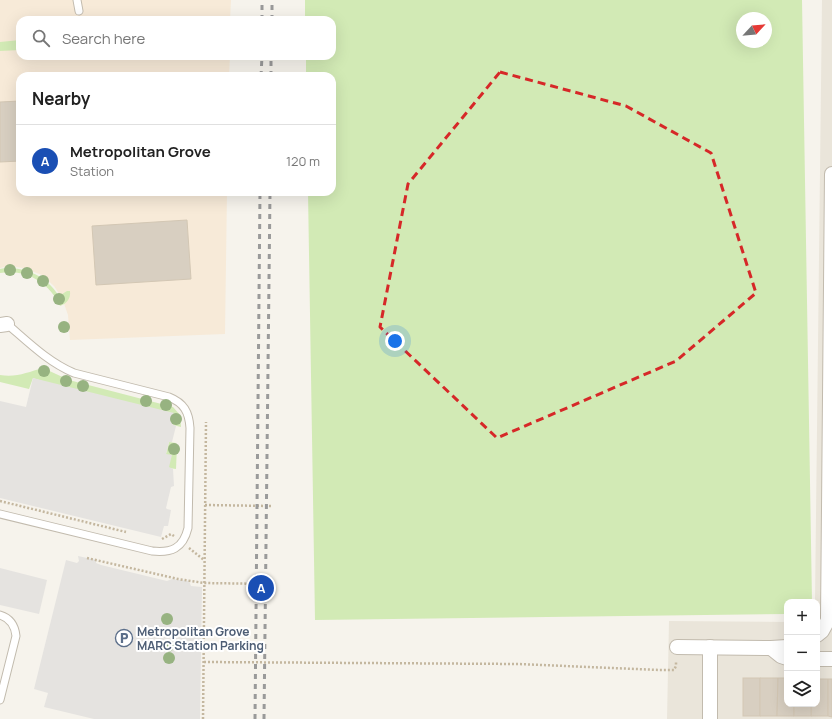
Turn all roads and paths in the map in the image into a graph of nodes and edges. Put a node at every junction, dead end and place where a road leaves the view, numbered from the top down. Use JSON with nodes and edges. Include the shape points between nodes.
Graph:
{"nodes":[{"id":1,"x":77,"y":0,"type":"edge"},
{"id":2,"x":79,"y":12,"type":"dead end"},
{"id":3,"x":832,"y":174,"type":"edge"},
{"id":4,"x":832,"y":252,"type":"edge"},
{"id":5,"x":4,"y":324,"type":"edge"},
{"id":6,"x":831,"y":334,"type":"edge"},
{"id":7,"x":206,"y":422,"type":"dead end"},
{"id":8,"x":0,"y":501,"type":"edge"},
{"id":9,"x":205,"y":505,"type":"junction"},
{"id":10,"x":271,"y":506,"type":"dead end"},
{"id":11,"x":0,"y":514,"type":"edge"},
{"id":12,"x":130,"y":533,"type":"dead end"},
{"id":13,"x":157,"y":540,"type":"dead end"},
{"id":14,"x":182,"y":542,"type":"junction"},
{"id":15,"x":87,"y":558,"type":"dead end"},
{"id":16,"x":204,"y":560,"type":"junction"},
{"id":17,"x":830,"y":576,"type":"edge"},
{"id":18,"x":204,"y":583,"type":"junction"},
{"id":19,"x":270,"y":584,"type":"dead end"},
{"id":20,"x":0,"y":615,"type":"edge"},
{"id":21,"x":830,"y":626,"type":"edge"},
{"id":22,"x":820,"y":633,"type":"edge"},
{"id":23,"x":676,"y":647,"type":"joint"},
{"id":24,"x":784,"y":647,"type":"edge"},
{"id":25,"x":710,"y":648,"type":"junction"},
{"id":26,"x":771,"y":648,"type":"junction"},
{"id":27,"x":784,"y":657,"type":"edge"},
{"id":28,"x":820,"y":659,"type":"edge"},
{"id":29,"x":832,"y":659,"type":"edge"},
{"id":30,"x":204,"y":662,"type":"junction"},
{"id":31,"x":0,"y":700,"type":"edge"},
{"id":32,"x":203,"y":719,"type":"edge"},
{"id":33,"x":710,"y":719,"type":"edge"}],
"edges":[{"from":1,"to":2,"type":"lane"},
{"from":3,"to":4,"type":"street"},
{"from":4,"to":6,"type":"street"},
{"from":5,"to":14,"type":"lane","via":[[62,368],[169,396],[187,410],[190,418],[188,528]]},
{"from":6,"to":17,"type":"street"},
{"from":7,"to":9,"type":"path"},
{"from":8,"to":12,"type":"path"},
{"from":9,"to":10,"type":"path"},
{"from":9,"to":16,"type":"path"},
{"from":11,"to":14,"type":"lane","via":[[152,551],[170,551]]},
{"from":13,"to":14,"type":"path","via":[[171,534]]},
{"from":14,"to":16,"type":"path"},
{"from":15,"to":18,"type":"path","via":[[171,578]]},
{"from":16,"to":18,"type":"path"},
{"from":17,"to":21,"type":"street"},
{"from":18,"to":19,"type":"path"},
{"from":18,"to":30,"type":"path"},
{"from":20,"to":31,"type":"lane","via":[[13,624],[16,636]]},
{"from":21,"to":22,"type":"street"},
{"from":23,"to":25,"type":"street"},
{"from":23,"to":30,"type":"path","via":[[674,670],[518,664]]},
{"from":24,"to":26,"type":"street"},
{"from":25,"to":26,"type":"street"},
{"from":25,"to":33,"type":"street"},
{"from":26,"to":27,"type":"street"},
{"from":28,"to":29,"type":"street"},
{"from":30,"to":32,"type":"path"}]}
